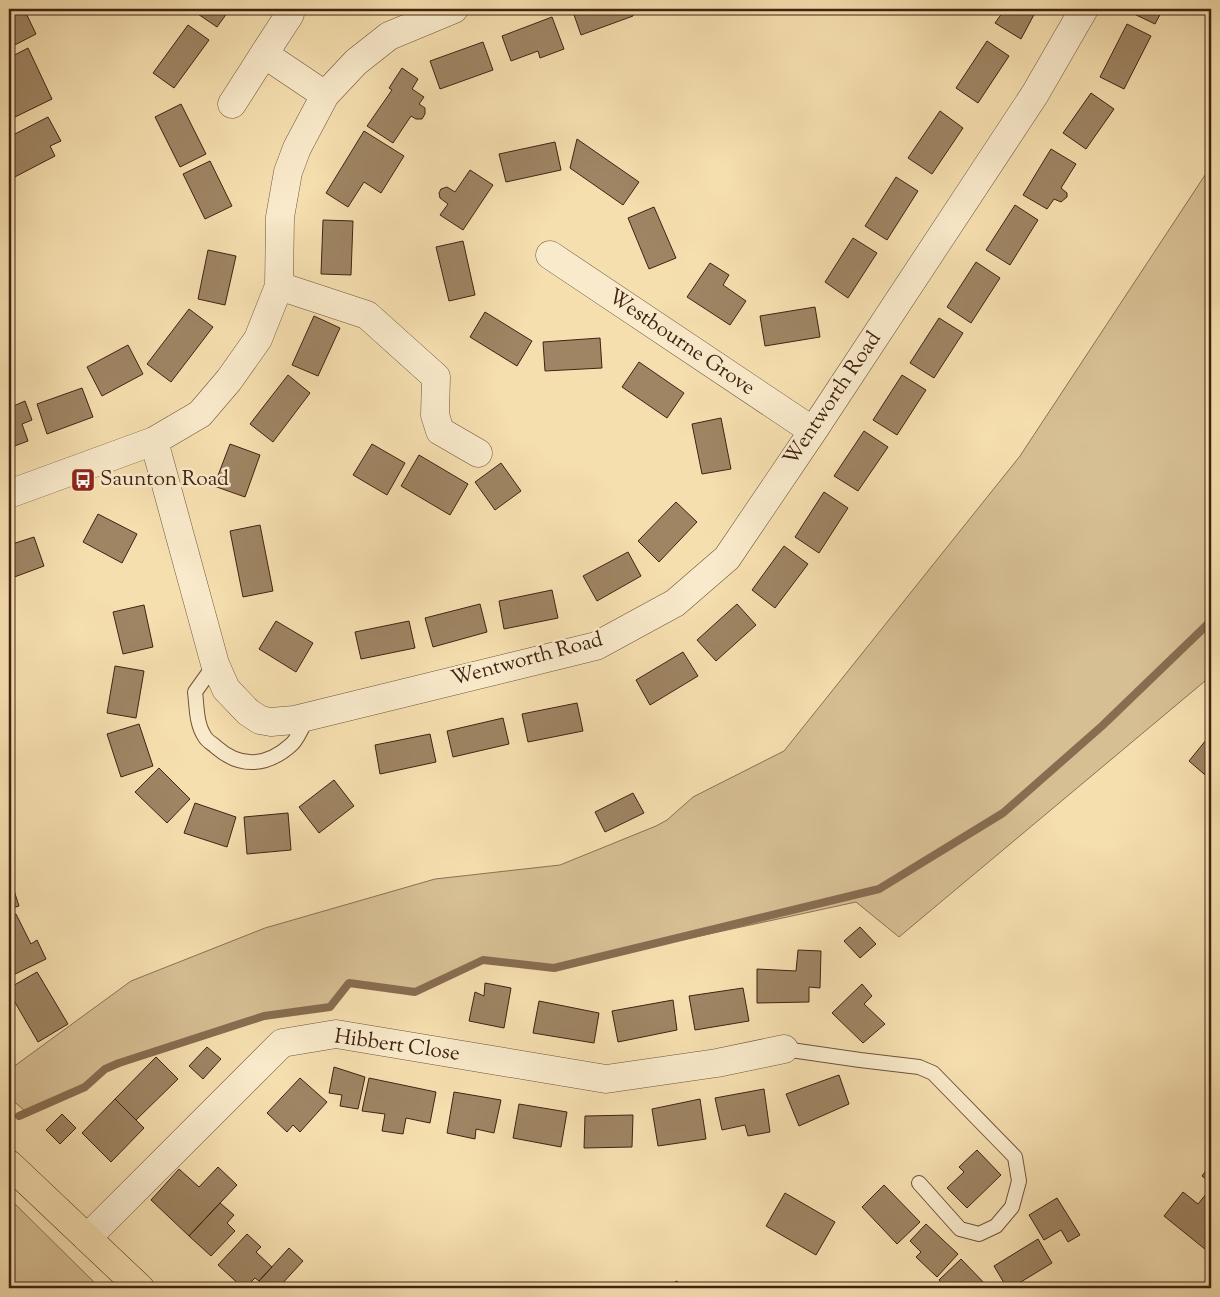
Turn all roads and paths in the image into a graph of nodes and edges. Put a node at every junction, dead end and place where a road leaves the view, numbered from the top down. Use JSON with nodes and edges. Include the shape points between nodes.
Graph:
{"nodes":[{"id":1,"x":454,"y":9,"type":"edge"},
{"id":2,"x":1084,"y":9,"type":"edge"},
{"id":3,"x":290,"y":14,"type":"dead end"},
{"id":4,"x":264,"y":54,"type":"junction"},
{"id":5,"x":325,"y":95,"type":"junction"},
{"id":6,"x":232,"y":104,"type":"dead end"},
{"id":7,"x":550,"y":255,"type":"dead end"},
{"id":8,"x":279,"y":286,"type":"junction"},
{"id":9,"x":813,"y":431,"type":"junction"},
{"id":10,"x":154,"y":441,"type":"junction"},
{"id":11,"x":478,"y":453,"type":"dead end"},
{"id":12,"x":9,"y":494,"type":"edge"},
{"id":13,"x":216,"y":664,"type":"junction"},
{"id":14,"x":306,"y":717,"type":"junction"},
{"id":15,"x":784,"y":1049,"type":"joint"},
{"id":16,"x":9,"y":1164,"type":"edge"},
{"id":17,"x":918,"y":1183,"type":"dead end"},
{"id":18,"x":87,"y":1238,"type":"junction"},
{"id":19,"x":140,"y":1288,"type":"edge"}],
"edges":[{"from":1,"to":5,"type":"street","via":[[389,36],[356,62]]},
{"from":2,"to":9,"type":"street","name":"Wentworth Road","via":[[1035,94]]},
{"from":3,"to":4,"type":"street"},
{"from":4,"to":5,"type":"street"},
{"from":4,"to":6,"type":"street"},
{"from":5,"to":8,"type":"street","via":[[288,172],[280,217]]},
{"from":7,"to":9,"type":"street","name":"Westbourne Grove"},
{"from":8,"to":10,"type":"street","via":[[258,339],[229,380],[200,414]]},
{"from":8,"to":11,"type":"street","via":[[367,315],[436,377],[435,415],[440,431]]},
{"from":9,"to":14,"type":"street","name":"Wentworth Road","via":[[727,558],[675,603],[596,646]]},
{"from":10,"to":12,"type":"street"},
{"from":10,"to":13,"type":"street","name":"Wentworth Road"},
{"from":13,"to":14,"type":"street","name":"Wentworth Road","via":[[226,689],[260,720],[271,722]]},
{"from":13,"to":14,"type":"lane","via":[[195,692],[198,718],[205,737],[226,756],[249,762],[263,761],[281,753],[294,742]]},
{"from":15,"to":17,"type":"lane","via":[[919,1067],[933,1073],[1015,1157],[1019,1181],[1012,1207],[996,1226],[979,1234],[960,1229]]},
{"from":15,"to":18,"type":"street","name":"Hibbert Close","via":[[717,1063],[606,1079],[336,1034],[282,1043]]},
{"from":16,"to":18,"type":"highway"},
{"from":18,"to":19,"type":"highway"}]}
